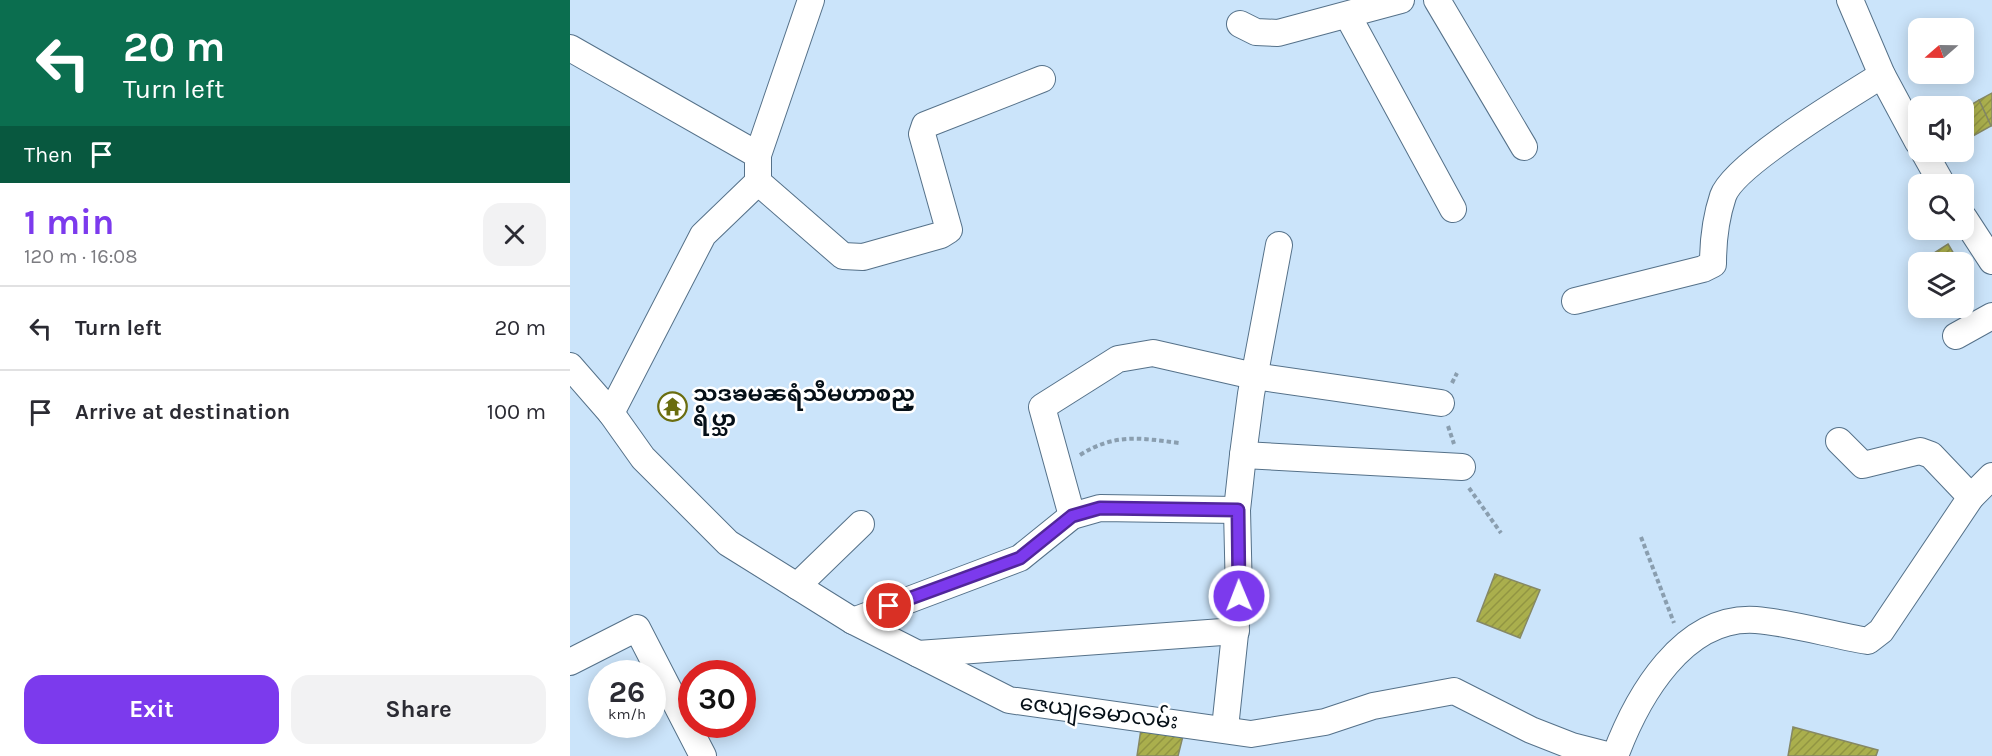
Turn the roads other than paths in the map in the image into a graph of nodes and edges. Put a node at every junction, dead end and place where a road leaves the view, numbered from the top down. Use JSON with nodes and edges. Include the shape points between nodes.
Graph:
{"nodes":[{"id":1,"x":811,"y":0,"type":"edge"},
{"id":2,"x":1401,"y":0,"type":"edge"},
{"id":3,"x":1437,"y":0,"type":"edge"},
{"id":4,"x":1850,"y":0,"type":"edge"},
{"id":5,"x":1359,"y":9,"type":"edge"},
{"id":6,"x":1240,"y":24,"type":"dead end"},
{"id":7,"x":570,"y":48,"type":"edge"},
{"id":8,"x":1882,"y":75,"type":"junction"},
{"id":9,"x":1042,"y":79,"type":"dead end"},
{"id":10,"x":1908,"y":123,"type":"edge"},
{"id":11,"x":1524,"y":147,"type":"dead end"},
{"id":12,"x":758,"y":155,"type":"junction"},
{"id":13,"x":758,"y":182,"type":"junction"},
{"id":14,"x":1453,"y":209,"type":"dead end"},
{"id":15,"x":1974,"y":233,"type":"edge"},
{"id":16,"x":1279,"y":245,"type":"dead end"},
{"id":17,"x":1992,"y":261,"type":"edge"},
{"id":18,"x":1575,"y":301,"type":"dead end"},
{"id":19,"x":1992,"y":316,"type":"edge"},
{"id":20,"x":1956,"y":336,"type":"dead end"},
{"id":21,"x":570,"y":366,"type":"edge"},
{"id":22,"x":1254,"y":376,"type":"junction"},
{"id":23,"x":1441,"y":403,"type":"dead end"},
{"id":24,"x":611,"y":413,"type":"junction"},
{"id":25,"x":1839,"y":441,"type":"dead end"},
{"id":26,"x":1243,"y":455,"type":"junction"},
{"id":27,"x":1462,"y":467,"type":"dead end"},
{"id":28,"x":1992,"y":476,"type":"edge"},
{"id":29,"x":1971,"y":497,"type":"junction"},
{"id":30,"x":1238,"y":510,"type":"junction"},
{"id":31,"x":1072,"y":516,"type":"junction"},
{"id":32,"x":861,"y":524,"type":"dead end"},
{"id":33,"x":798,"y":586,"type":"junction"},
{"id":34,"x":853,"y":621,"type":"junction"},
{"id":35,"x":1236,"y":631,"type":"junction"},
{"id":36,"x":918,"y":654,"type":"junction"},
{"id":37,"x":570,"y":663,"type":"edge"},
{"id":38,"x":1225,"y":728,"type":"junction"},
{"id":39,"x":703,"y":756,"type":"edge"},
{"id":40,"x":1613,"y":756,"type":"edge"}],
"edges":[{"from":1,"to":12,"type":"street"},
{"from":2,"to":5,"type":"street"},
{"from":3,"to":11,"type":"street"},
{"from":4,"to":8,"type":"street"},
{"from":5,"to":6,"type":"street","via":[[1278,33],[1256,32]]},
{"from":5,"to":14,"type":"street"},
{"from":7,"to":12,"type":"street"},
{"from":8,"to":10,"type":"street"},
{"from":8,"to":18,"type":"street","via":[[1802,126],[1737,177],[1723,195],[1713,264]]},
{"from":9,"to":13,"type":"street","via":[[925,125],[922,134],[948,230],[941,235],[863,257],[843,256]]},
{"from":12,"to":13,"type":"street"},
{"from":13,"to":24,"type":"street","via":[[703,235]]},
{"from":15,"to":17,"type":"street"},
{"from":16,"to":22,"type":"street"},
{"from":19,"to":20,"type":"street"},
{"from":21,"to":24,"type":"street","name":"ဇေယျခေမာလမ်း"},
{"from":22,"to":23,"type":"street"},
{"from":22,"to":26,"type":"street"},
{"from":22,"to":31,"type":"street","via":[[1153,353],[1118,359],[1042,407]]},
{"from":24,"to":33,"type":"street","name":"ဇေယျခေမာလမ်း","via":[[643,458],[728,543]]},
{"from":25,"to":29,"type":"street","via":[[1863,465],[1920,451],[1931,455]]},
{"from":26,"to":27,"type":"street"},
{"from":26,"to":30,"type":"street"},
{"from":28,"to":29,"type":"street"},
{"from":29,"to":40,"type":"street","via":[[1881,630],[1868,641],[1755,620],[1717,624],[1675,654],[1645,694]]},
{"from":30,"to":31,"type":"street","via":[[1100,508]]},
{"from":30,"to":35,"type":"street"},
{"from":31,"to":34,"type":"street","via":[[1020,558]]},
{"from":32,"to":33,"type":"street"},
{"from":33,"to":34,"type":"street","name":"ဇေယျခေမာလမ်း"},
{"from":34,"to":36,"type":"street","name":"ဇေယျခေမာလမ်း"},
{"from":35,"to":36,"type":"street"},
{"from":35,"to":38,"type":"street"},
{"from":36,"to":38,"type":"street","name":"ဇေယျခေမာလမ်း","via":[[1009,700]]},
{"from":37,"to":39,"type":"street","via":[[637,628]]},
{"from":38,"to":40,"type":"street","name":"ဇေယျခေမာလမ်း","via":[[1251,734],[1300,727],[1373,706],[1454,691],[1531,730]]}]}
